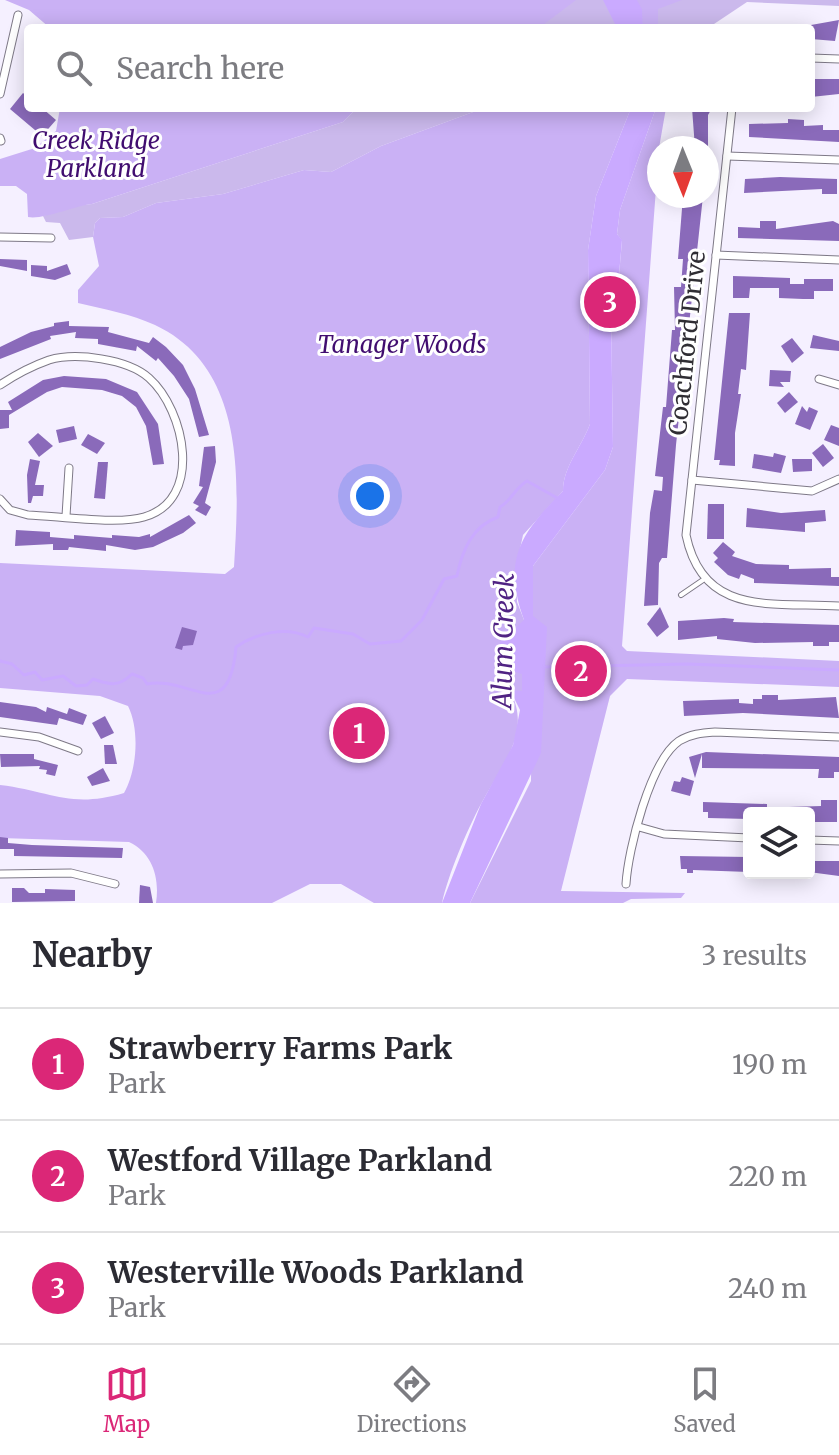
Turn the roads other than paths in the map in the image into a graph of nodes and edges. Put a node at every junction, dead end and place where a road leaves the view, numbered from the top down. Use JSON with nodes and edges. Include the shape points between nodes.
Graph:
{"nodes":[{"id":1,"x":18,"y":15,"type":"dead end"},
{"id":2,"x":815,"y":58,"type":"edge"},
{"id":3,"x":839,"y":59,"type":"edge"},
{"id":4,"x":0,"y":94,"type":"edge"},
{"id":5,"x":732,"y":112,"type":"edge"},
{"id":6,"x":727,"y":156,"type":"junction"},
{"id":7,"x":839,"y":160,"type":"edge"},
{"id":8,"x":0,"y":237,"type":"edge"},
{"id":9,"x":51,"y":238,"type":"dead end"},
{"id":10,"x":716,"y":255,"type":"junction"},
{"id":11,"x":839,"y":260,"type":"edge"},
{"id":12,"x":819,"y":379,"type":"dead end"},
{"id":13,"x":0,"y":385,"type":"edge"},
{"id":14,"x":839,"y":385,"type":"edge"},
{"id":15,"x":69,"y":468,"type":"dead end"},
{"id":16,"x":839,"y":479,"type":"edge"},
{"id":17,"x":692,"y":480,"type":"junction"},
{"id":18,"x":0,"y":499,"type":"edge"},
{"id":19,"x":66,"y":516,"type":"junction"},
{"id":20,"x":703,"y":580,"type":"junction"},
{"id":21,"x":681,"y":595,"type":"dead end"},
{"id":22,"x":839,"y":606,"type":"edge"},
{"id":23,"x":0,"y":732,"type":"edge"},
{"id":24,"x":839,"y":737,"type":"edge"},
{"id":25,"x":78,"y":751,"type":"dead end"},
{"id":26,"x":639,"y":827,"type":"junction"},
{"id":27,"x":743,"y":838,"type":"edge"},
{"id":28,"x":815,"y":840,"type":"edge"},
{"id":29,"x":839,"y":841,"type":"edge"},
{"id":30,"x":0,"y":874,"type":"edge"},
{"id":31,"x":115,"y":884,"type":"dead end"},
{"id":32,"x":626,"y":884,"type":"dead end"}],
"edges":[{"from":1,"to":4,"type":"street"},
{"from":2,"to":3,"type":"street"},
{"from":5,"to":6,"type":"street","name":"Coachford Drive"},
{"from":6,"to":7,"type":"street"},
{"from":6,"to":10,"type":"street","name":"Coachford Drive"},
{"from":8,"to":9,"type":"street"},
{"from":10,"to":11,"type":"street"},
{"from":10,"to":17,"type":"street","name":"Coachford Drive"},
{"from":12,"to":14,"type":"street"},
{"from":13,"to":19,"type":"street","via":[[52,359],[91,359],[127,366],[162,392],[176,423],[183,469],[165,506],[144,517]]},
{"from":15,"to":19,"type":"street"},
{"from":16,"to":17,"type":"street","via":[[812,491]]},
{"from":17,"to":20,"type":"street","name":"Coachford Drive","via":[[686,535]]},
{"from":18,"to":19,"type":"street","via":[[15,512]]},
{"from":20,"to":21,"type":"lane"},
{"from":20,"to":22,"type":"street","via":[[727,596]]},
{"from":23,"to":25,"type":"street","via":[[39,737]]},
{"from":24,"to":26,"type":"street","via":[[715,732],[677,742],[657,768]]},
{"from":26,"to":27,"type":"street","via":[[664,834]]},
{"from":26,"to":32,"type":"street"},
{"from":28,"to":29,"type":"street"},
{"from":30,"to":31,"type":"street","via":[[71,873]]}]}
